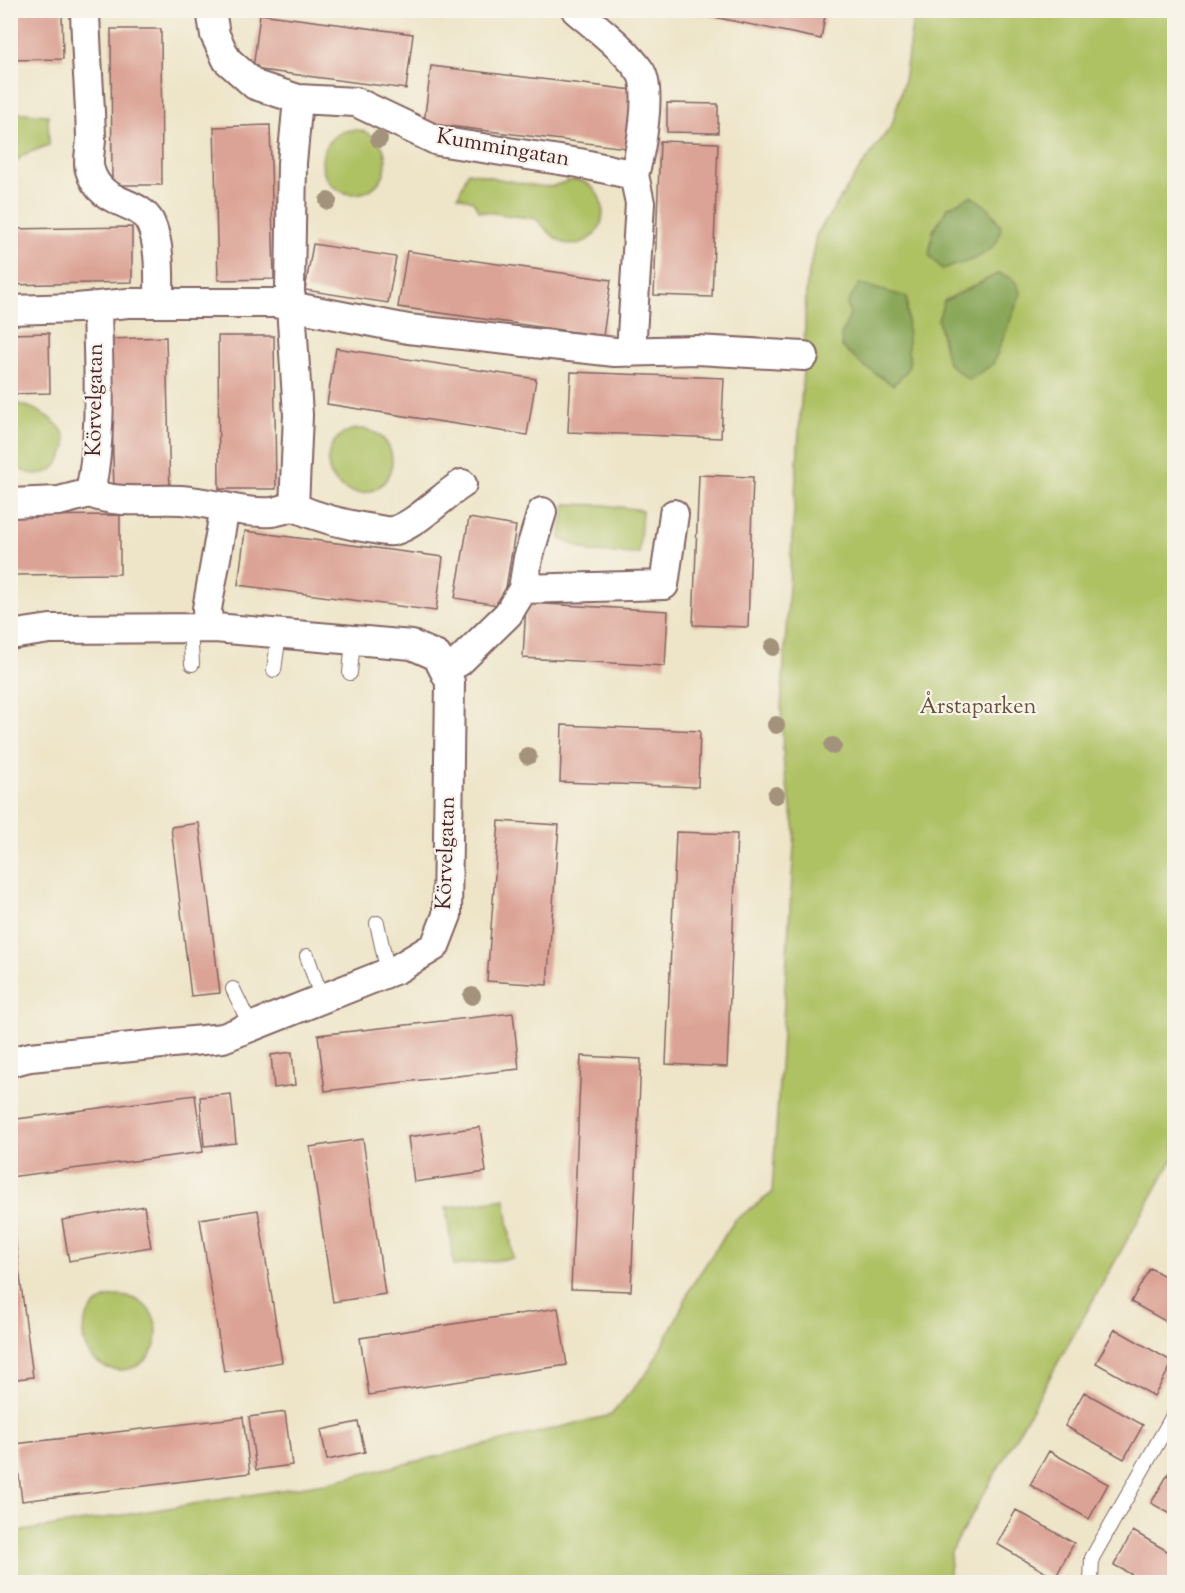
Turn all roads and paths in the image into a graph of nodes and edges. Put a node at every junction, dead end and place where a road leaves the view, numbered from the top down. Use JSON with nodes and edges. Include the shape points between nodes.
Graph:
{"nodes":[{"id":1,"x":85,"y":10,"type":"edge"},
{"id":2,"x":211,"y":10,"type":"edge"},
{"id":3,"x":576,"y":10,"type":"edge"},
{"id":4,"x":298,"y":99,"type":"junction"},
{"id":5,"x":634,"y":175,"type":"junction"},
{"id":6,"x":159,"y":303,"type":"junction"},
{"id":7,"x":97,"y":306,"type":"junction"},
{"id":8,"x":291,"y":307,"type":"junction"},
{"id":9,"x":10,"y":310,"type":"edge"},
{"id":10,"x":631,"y":352,"type":"junction"},
{"id":11,"x":804,"y":356,"type":"dead end"},
{"id":12,"x":462,"y":484,"type":"dead end"},
{"id":13,"x":90,"y":493,"type":"junction"},
{"id":14,"x":10,"y":503,"type":"edge"},
{"id":15,"x":225,"y":507,"type":"junction"},
{"id":16,"x":294,"y":507,"type":"junction"},
{"id":17,"x":542,"y":512,"type":"dead end"},
{"id":18,"x":674,"y":514,"type":"dead end"},
{"id":19,"x":523,"y":589,"type":"junction"},
{"id":20,"x":199,"y":628,"type":"junction"},
{"id":21,"x":279,"y":634,"type":"junction"},
{"id":22,"x":10,"y":635,"type":"edge"},
{"id":23,"x":353,"y":640,"type":"junction"},
{"id":24,"x":192,"y":664,"type":"dead end"},
{"id":25,"x":274,"y":670,"type":"dead end"},
{"id":26,"x":444,"y":670,"type":"junction"},
{"id":27,"x":350,"y":674,"type":"dead end"},
{"id":28,"x":377,"y":923,"type":"dead end"},
{"id":29,"x":307,"y":956,"type":"dead end"},
{"id":30,"x":388,"y":973,"type":"junction"},
{"id":31,"x":233,"y":989,"type":"dead end"},
{"id":32,"x":322,"y":999,"type":"junction"},
{"id":33,"x":251,"y":1027,"type":"junction"},
{"id":34,"x":10,"y":1062,"type":"edge"},
{"id":35,"x":1174,"y":1414,"type":"edge"},
{"id":36,"x":1091,"y":1582,"type":"edge"}],
"edges":[{"from":1,"to":6,"type":"street","via":[[89,169],[104,194],[135,208],[149,220],[155,240]]},
{"from":2,"to":4,"type":"street","name":"Kummingatan","via":[[215,35],[227,60],[255,85]]},
{"from":3,"to":5,"type":"street","via":[[642,72],[645,109],[641,152]]},
{"from":4,"to":5,"type":"street","name":"Kummingatan","via":[[356,102],[438,141]]},
{"from":4,"to":8,"type":"street","via":[[292,163]]},
{"from":5,"to":10,"type":"street","via":[[639,203]]},
{"from":6,"to":7,"type":"street"},
{"from":6,"to":8,"type":"street","via":[[275,303]]},
{"from":7,"to":9,"type":"street"},
{"from":7,"to":13,"type":"street","name":"Körvelgatan","via":[[99,423]]},
{"from":8,"to":10,"type":"street","via":[[408,329]]},
{"from":8,"to":16,"type":"street","via":[[298,415]]},
{"from":10,"to":11,"type":"street","via":[[697,350]]},
{"from":12,"to":16,"type":"street","via":[[392,531],[346,525]]},
{"from":13,"to":14,"type":"street","via":[[58,501]]},
{"from":13,"to":15,"type":"street","via":[[117,501],[182,500]]},
{"from":15,"to":16,"type":"street","via":[[272,512]]},
{"from":15,"to":20,"type":"street","via":[[207,609]]},
{"from":17,"to":19,"type":"street"},
{"from":18,"to":19,"type":"street","via":[[664,585]]},
{"from":19,"to":26,"type":"street","via":[[508,614],[459,662]]},
{"from":20,"to":21,"type":"street"},
{"from":20,"to":22,"type":"street","via":[[50,629]]},
{"from":20,"to":24,"type":"lane"},
{"from":21,"to":23,"type":"street"},
{"from":21,"to":25,"type":"lane"},
{"from":23,"to":26,"type":"street","via":[[412,645],[437,656]]},
{"from":23,"to":27,"type":"lane"},
{"from":26,"to":30,"type":"street","name":"Körvelgatan","via":[[450,682],[447,915],[435,946]]},
{"from":28,"to":30,"type":"lane"},
{"from":29,"to":32,"type":"lane"},
{"from":30,"to":32,"type":"street","name":"Körvelgatan"},
{"from":31,"to":33,"type":"lane"},
{"from":32,"to":33,"type":"street","name":"Körvelgatan"},
{"from":33,"to":34,"type":"street","name":"Körvelgatan","via":[[224,1038]]},
{"from":35,"to":36,"type":"lane","via":[[1092,1558]]}]}
